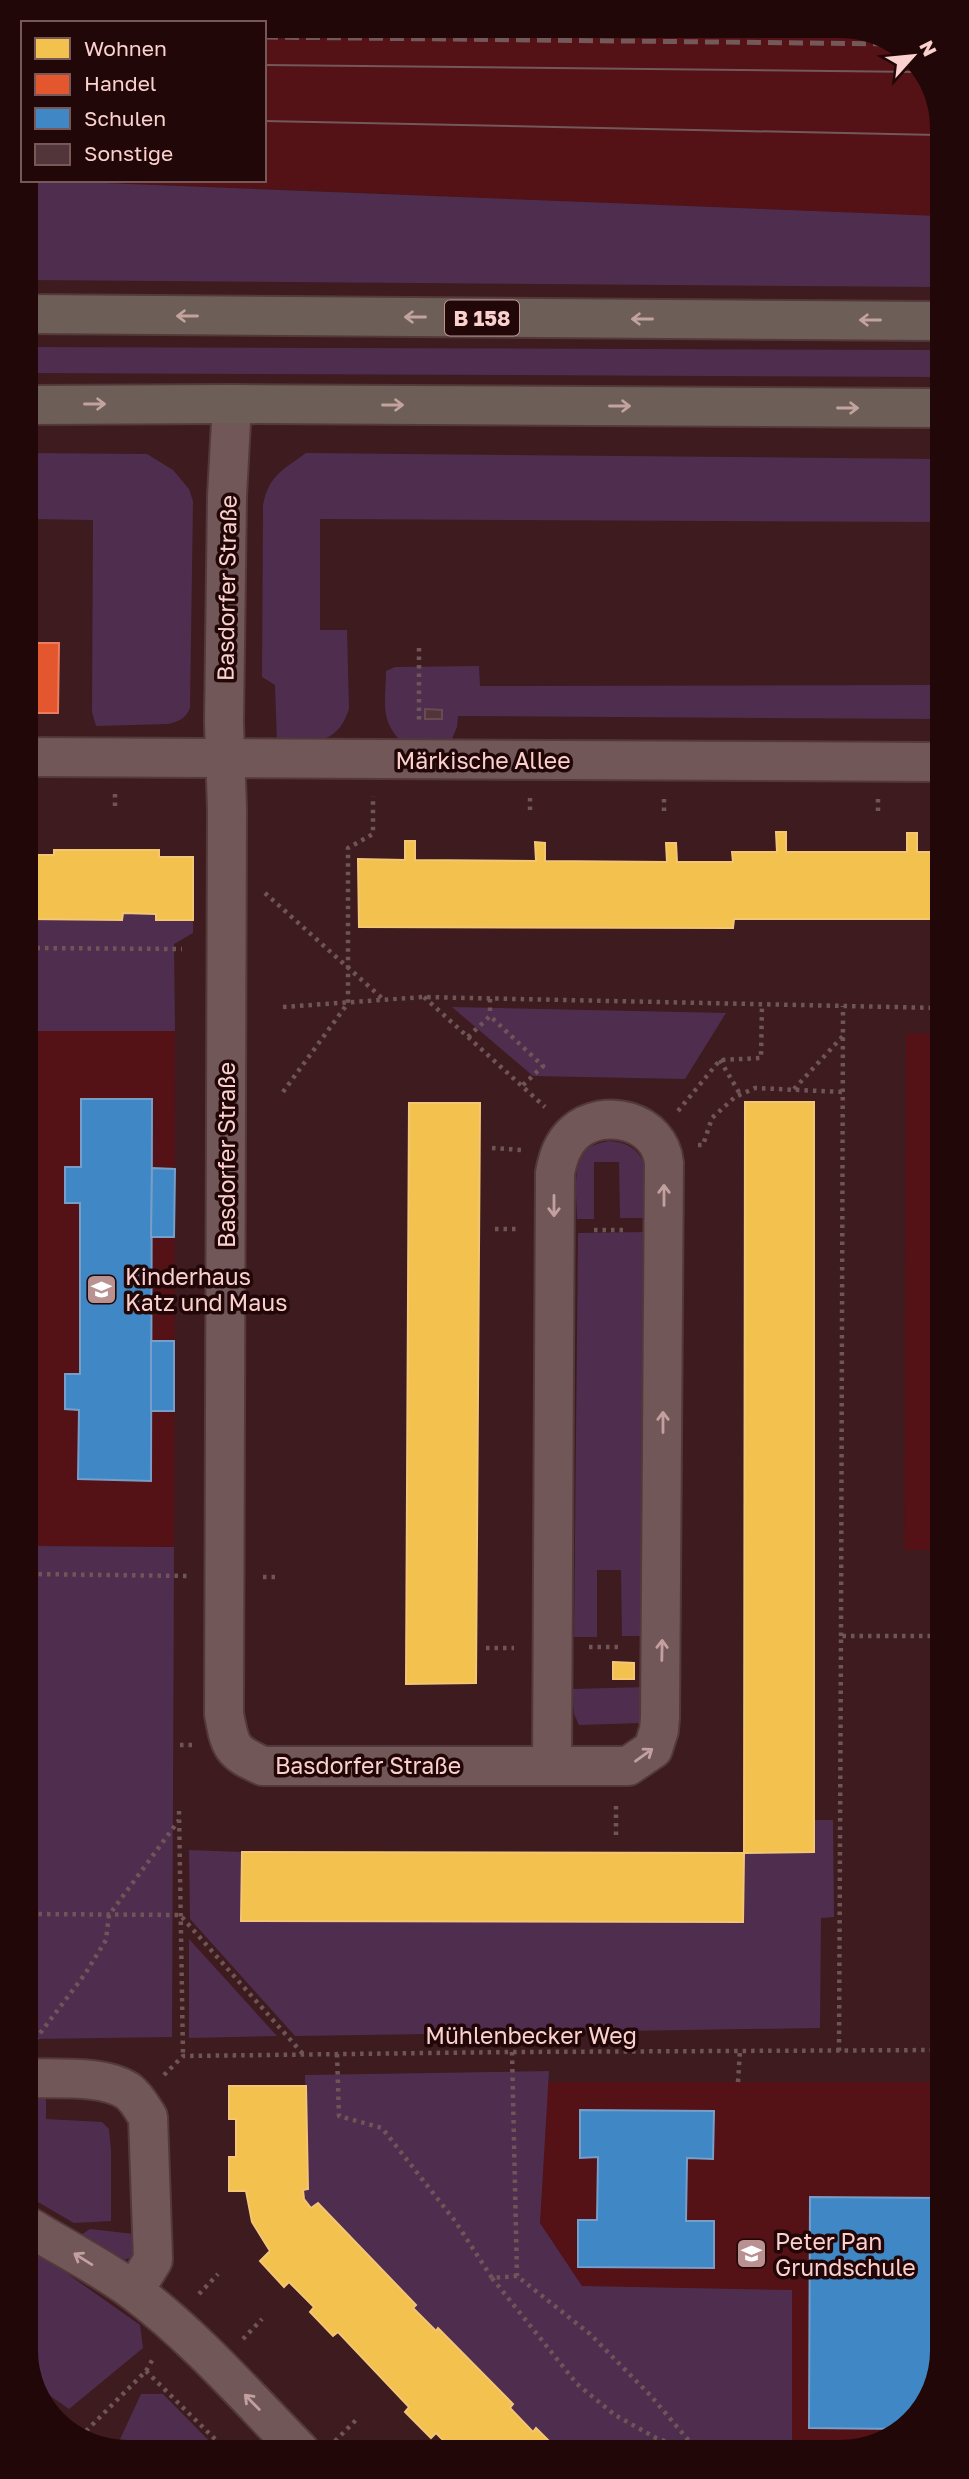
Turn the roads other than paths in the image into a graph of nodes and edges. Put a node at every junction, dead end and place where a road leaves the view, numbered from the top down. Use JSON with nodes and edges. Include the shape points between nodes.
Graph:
{"nodes":[{"id":1,"x":39,"y":314,"type":"edge"},
{"id":2,"x":930,"y":321,"type":"edge"},
{"id":3,"x":232,"y":404,"type":"junction"},
{"id":4,"x":39,"y":405,"type":"edge"},
{"id":5,"x":930,"y":408,"type":"edge"},
{"id":6,"x":39,"y":757,"type":"edge"},
{"id":7,"x":225,"y":759,"type":"junction"},
{"id":8,"x":930,"y":762,"type":"edge"},
{"id":9,"x":552,"y":1764,"type":"junction"},
{"id":10,"x":38,"y":2078,"type":"edge"},
{"id":11,"x":38,"y":2232,"type":"edge"},
{"id":12,"x":134,"y":2291,"type":"junction"},
{"id":13,"x":308,"y":2440,"type":"edge"}],
"edges":[{"from":2,"to":1,"type":"main road","number":"B 158","one_way":true},
{"from":4,"to":3,"type":"main road","one_way":true},
{"from":3,"to":5,"type":"main road","one_way":true},
{"from":3,"to":7,"type":"street","name":"Basdorfer Straße"},
{"from":6,"to":7,"type":"street","name":"Märkische Allee"},
{"from":7,"to":8,"type":"street","name":"Märkische Allee"},
{"from":7,"to":9,"type":"street","name":"Basdorfer Straße","via":[[224,1714],[229,1742],[246,1759],[263,1766]]},
{"from":9,"to":9,"type":"street","name":"Basdorfer Straße","one_way":true,"via":[[628,1766],[653,1749],[659,1730],[664,1163],[663,1151],[644,1128],[615,1119],[600,1120],[574,1133],[561,1151],[555,1173]]},
{"from":10,"to":12,"type":"street","via":[[113,2084],[138,2100],[148,2117],[153,2259]]},
{"from":12,"to":11,"type":"street","one_way":true},
{"from":13,"to":12,"type":"street","one_way":true}]}
